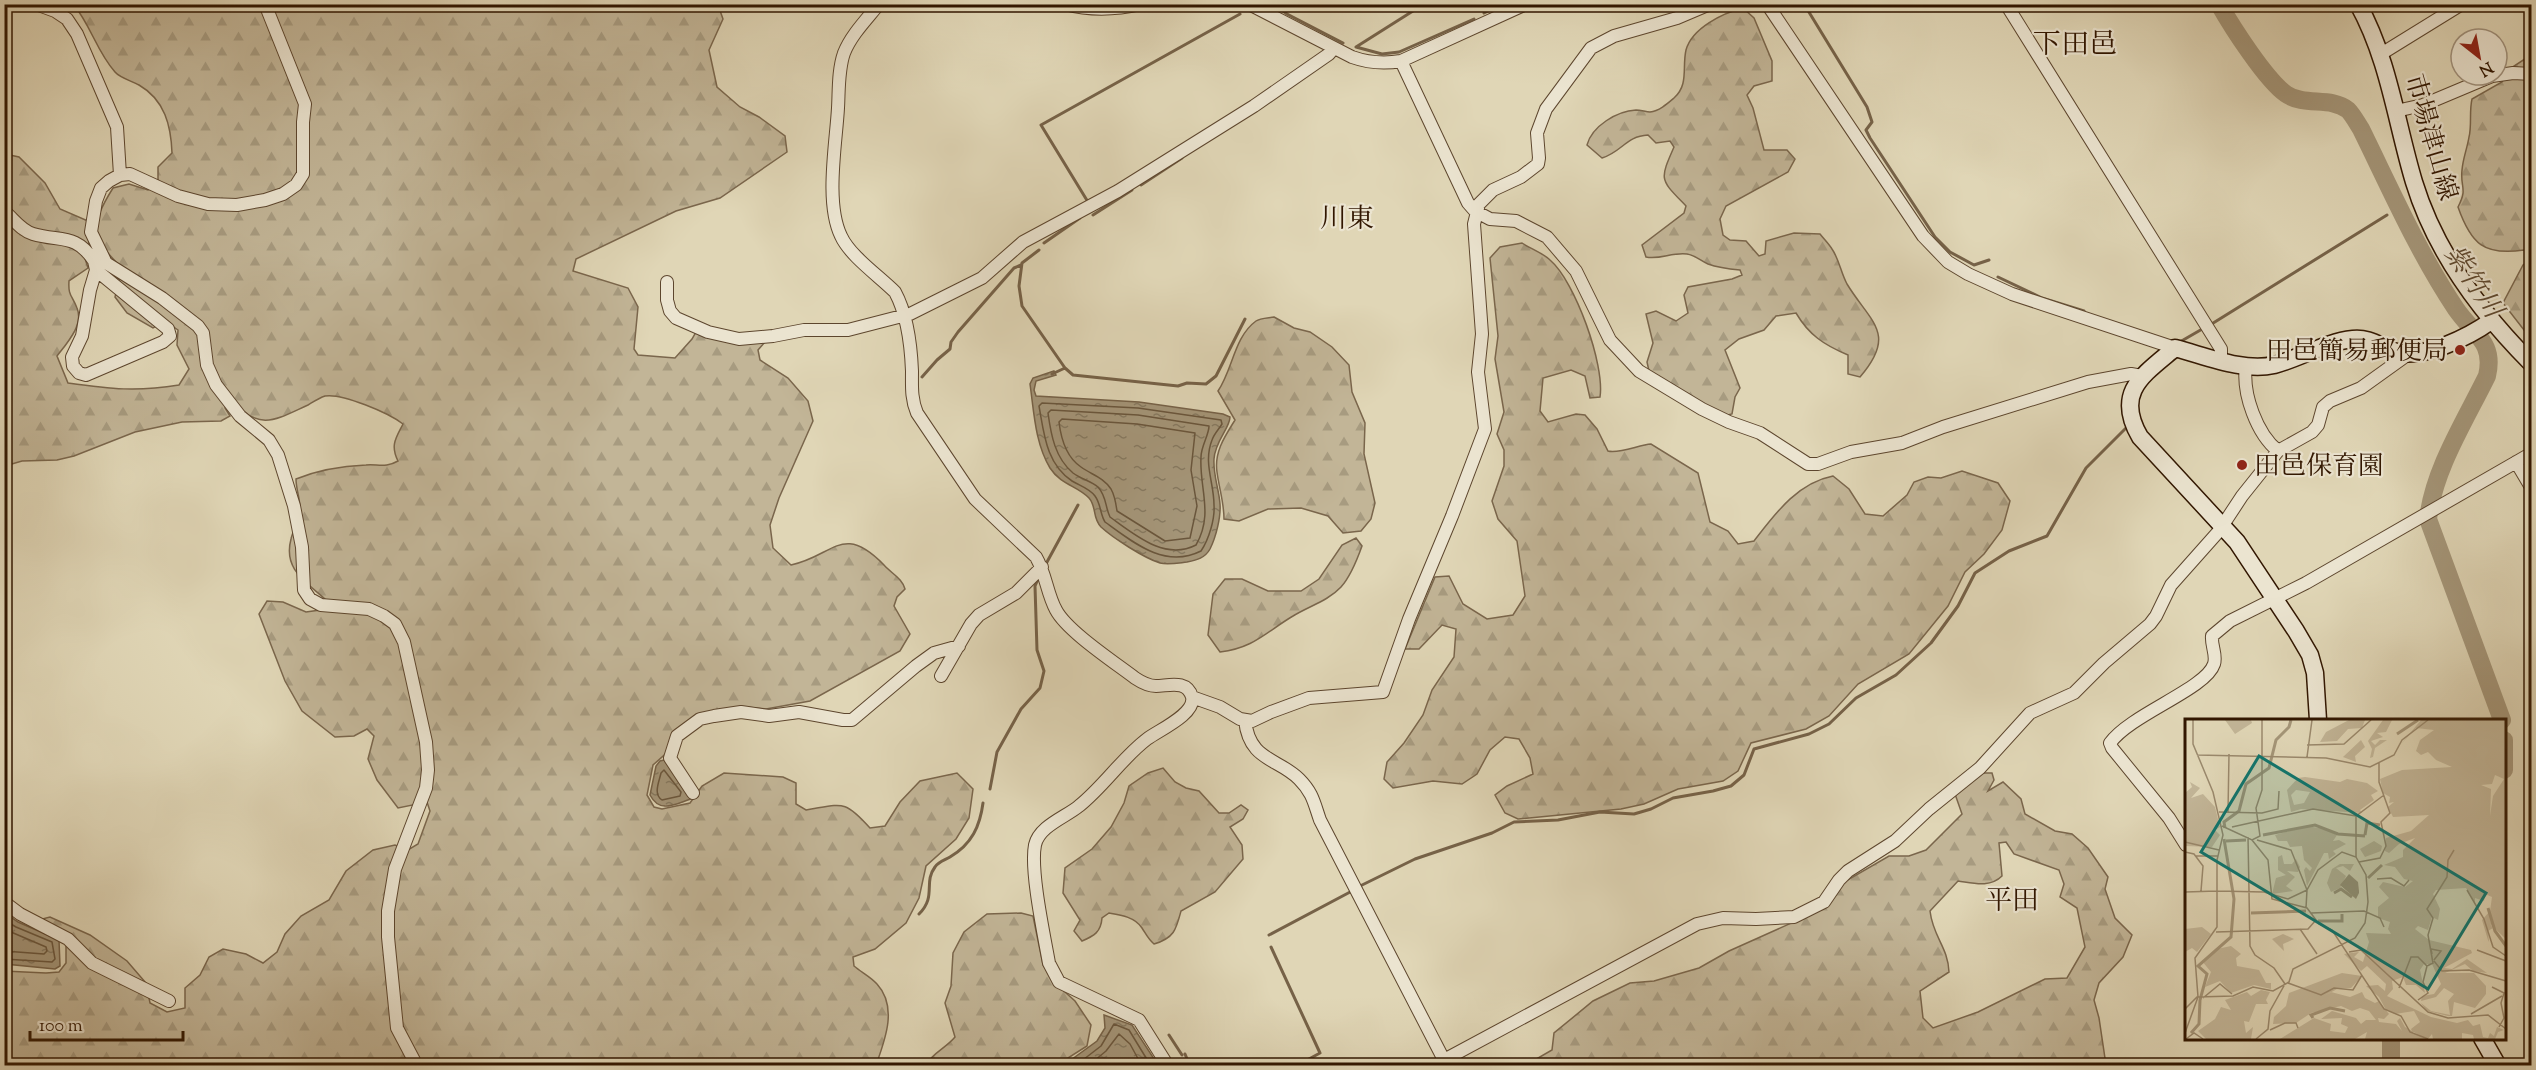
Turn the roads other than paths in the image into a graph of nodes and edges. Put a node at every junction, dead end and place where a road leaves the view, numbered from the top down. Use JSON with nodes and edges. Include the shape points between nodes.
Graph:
{"nodes":[{"id":1,"x":36,"y":4,"type":"edge"},
{"id":2,"x":265,"y":4,"type":"edge"},
{"id":3,"x":879,"y":4,"type":"edge"},
{"id":4,"x":1065,"y":4,"type":"edge"},
{"id":5,"x":1141,"y":4,"type":"edge"},
{"id":6,"x":1526,"y":4,"type":"edge"},
{"id":7,"x":1710,"y":4,"type":"edge"},
{"id":8,"x":1767,"y":4,"type":"edge"},
{"id":9,"x":2006,"y":4,"type":"edge"},
{"id":10,"x":2358,"y":4,"type":"edge"},
{"id":11,"x":2462,"y":4,"type":"edge"},
{"id":12,"x":1255,"y":6,"type":"edge"},
{"id":13,"x":1334,"y":48,"type":"junction"},
{"id":14,"x":2381,"y":54,"type":"junction"},
{"id":15,"x":1401,"y":61,"type":"junction"},
{"id":16,"x":2532,"y":74,"type":"edge"},
{"id":17,"x":2396,"y":111,"type":"junction"},
{"id":18,"x":120,"y":175,"type":"junction"},
{"id":19,"x":4,"y":211,"type":"edge"},
{"id":20,"x":1475,"y":212,"type":"junction"},
{"id":21,"x":97,"y":263,"type":"junction"},
{"id":22,"x":667,"y":282,"type":"dead end"},
{"id":23,"x":903,"y":316,"type":"junction"},
{"id":24,"x":2485,"y":325,"type":"junction"},
{"id":25,"x":2175,"y":348,"type":"junction"},
{"id":26,"x":2407,"y":355,"type":"junction"},
{"id":27,"x":2221,"y":359,"type":"junction"},
{"id":28,"x":2532,"y":364,"type":"edge"},
{"id":29,"x":2246,"y":366,"type":"junction"},
{"id":30,"x":2142,"y":376,"type":"junction"},
{"id":31,"x":2278,"y":451,"type":"junction"},
{"id":32,"x":2532,"y":453,"type":"edge"},
{"id":33,"x":2516,"y":462,"type":"junction"},
{"id":34,"x":2532,"y":489,"type":"edge"},
{"id":35,"x":2222,"y":526,"type":"junction"},
{"id":36,"x":1042,"y":567,"type":"junction"},
{"id":37,"x":2275,"y":599,"type":"junction"},
{"id":38,"x":959,"y":646,"type":"junction"},
{"id":39,"x":941,"y":676,"type":"dead end"},
{"id":40,"x":1192,"y":697,"type":"junction"},
{"id":41,"x":2318,"y":719,"type":"edge"},
{"id":42,"x":852,"y":720,"type":"junction"},
{"id":43,"x":1245,"y":720,"type":"junction"},
{"id":44,"x":842,"y":729,"type":"dead end"},
{"id":45,"x":693,"y":794,"type":"dead end"},
{"id":46,"x":2185,"y":842,"type":"edge"},
{"id":47,"x":4,"y":902,"type":"edge"},
{"id":48,"x":169,"y":1001,"type":"dead end"},
{"id":49,"x":2483,"y":1040,"type":"edge"},
{"id":50,"x":1442,"y":1063,"type":"edge"},
{"id":51,"x":417,"y":1065,"type":"edge"},
{"id":52,"x":1168,"y":1065,"type":"edge"},
{"id":53,"x":2498,"y":1065,"type":"edge"}],
"edges":[{"from":1,"to":18,"type":"street","via":[[67,19],[77,33],[117,127]]},
{"from":2,"to":18,"type":"street","via":[[305,104],[303,174],[296,185],[265,200],[237,205],[208,204],[178,196],[130,174]]},
{"from":3,"to":23,"type":"street","via":[[844,53],[834,208],[841,237],[895,292]]},
{"from":4,"to":5,"type":"street","via":[[1107,10]]},
{"from":6,"to":15,"type":"street"},
{"from":7,"to":20,"type":"street","via":[[1614,36],[1591,48],[1546,109],[1538,133],[1538,164],[1485,196]]},
{"from":8,"to":25,"type":"street","via":[[1923,236],[1948,262],[2012,294]]},
{"from":9,"to":27,"type":"street","via":[[2221,349]]},
{"from":10,"to":14,"type":"main road","name":"市場津山線"},
{"from":11,"to":14,"type":"street"},
{"from":12,"to":13,"type":"street"},
{"from":13,"to":15,"type":"street","via":[[1368,62]]},
{"from":13,"to":23,"type":"street","via":[[1254,106],[1118,191],[1023,242],[982,278]]},
{"from":14,"to":17,"type":"main road","name":"市場津山線"},
{"from":15,"to":20,"type":"street"},
{"from":16,"to":17,"type":"street","via":[[2492,76],[2423,105]]},
{"from":17,"to":24,"type":"main road","name":"市場津山線","via":[[2427,216]]},
{"from":18,"to":21,"type":"street","via":[[101,188],[96,201],[92,232]]},
{"from":19,"to":21,"type":"street","via":[[25,231],[80,244]]},
{"from":20,"to":30,"type":"street","via":[[1490,219],[1516,221],[1547,237],[1576,272],[1610,340],[1639,371],[1702,409],[1760,433],[1808,464],[1902,443],[2088,381],[2131,374]]},
{"from":20,"to":43,"type":"street","via":[[1482,334],[1478,372],[1485,429],[1408,619],[1383,692],[1309,698],[1252,721]]},
{"from":21,"to":21,"type":"street","via":[[168,329],[170,336],[86,375],[73,366],[72,357],[82,336]]},
{"from":21,"to":51,"type":"street","via":[[162,298],[198,326],[216,385],[240,416],[269,440],[278,455],[294,506],[302,547],[304,590],[310,599],[321,605],[369,609],[395,624],[404,642],[426,742],[428,770],[426,788],[395,868],[388,937],[397,1028]]},
{"from":22,"to":23,"type":"street","via":[[667,300],[676,318],[708,332],[739,339],[804,330],[848,330]]},
{"from":23,"to":36,"type":"street","via":[[917,413],[975,500]]},
{"from":24,"to":26,"type":"main road","via":[[2463,338]]},
{"from":24,"to":28,"type":"main road","name":"市場津山線"},
{"from":25,"to":27,"type":"main road"},
{"from":25,"to":30,"type":"main road"},
{"from":26,"to":29,"type":"main road","via":[[2356,339],[2276,364]]},
{"from":26,"to":31,"type":"street","via":[[2361,387],[2330,401],[2312,432]]},
{"from":27,"to":29,"type":"main road"},
{"from":29,"to":31,"type":"street","via":[[2245,382],[2258,428]]},
{"from":30,"to":35,"type":"main road","via":[[2131,393],[2134,427]]},
{"from":31,"to":35,"type":"street"},
{"from":32,"to":33,"type":"street"},
{"from":33,"to":34,"type":"street"},
{"from":33,"to":37,"type":"street"},
{"from":35,"to":37,"type":"main road"},
{"from":35,"to":50,"type":"street","via":[[2171,585],[2150,624],[2074,693],[2030,713],[1980,768],[1895,841],[1848,871],[1824,902],[1794,917],[1723,918],[1697,924]]},
{"from":36,"to":38,"type":"street","via":[[1016,593],[979,615]]},
{"from":36,"to":40,"type":"street","via":[[1052,603],[1065,622],[1144,684],[1182,686]]},
{"from":37,"to":41,"type":"main road","via":[[2310,655]]},
{"from":37,"to":46,"type":"street","via":[[2218,629],[2212,641],[2216,660],[2206,676],[2127,726],[2110,743]]},
{"from":38,"to":39,"type":"street"},
{"from":38,"to":42,"type":"street","via":[[934,653]]},
{"from":40,"to":43,"type":"street"},
{"from":40,"to":52,"type":"street","via":[[1186,712],[1146,739],[1080,806],[1041,833],[1035,845],[1035,878],[1053,974],[1072,989],[1139,1020]]},
{"from":42,"to":44,"type":"street"},
{"from":42,"to":45,"type":"street","via":[[798,712],[769,716],[741,712],[700,719],[677,736],[670,758]]},
{"from":43,"to":50,"type":"street","via":[[1247,733],[1260,752],[1298,778],[1316,802],[1320,820]]},
{"from":47,"to":48,"type":"street","via":[[68,939],[92,963]]},
{"from":49,"to":53,"type":"main road"}]}
